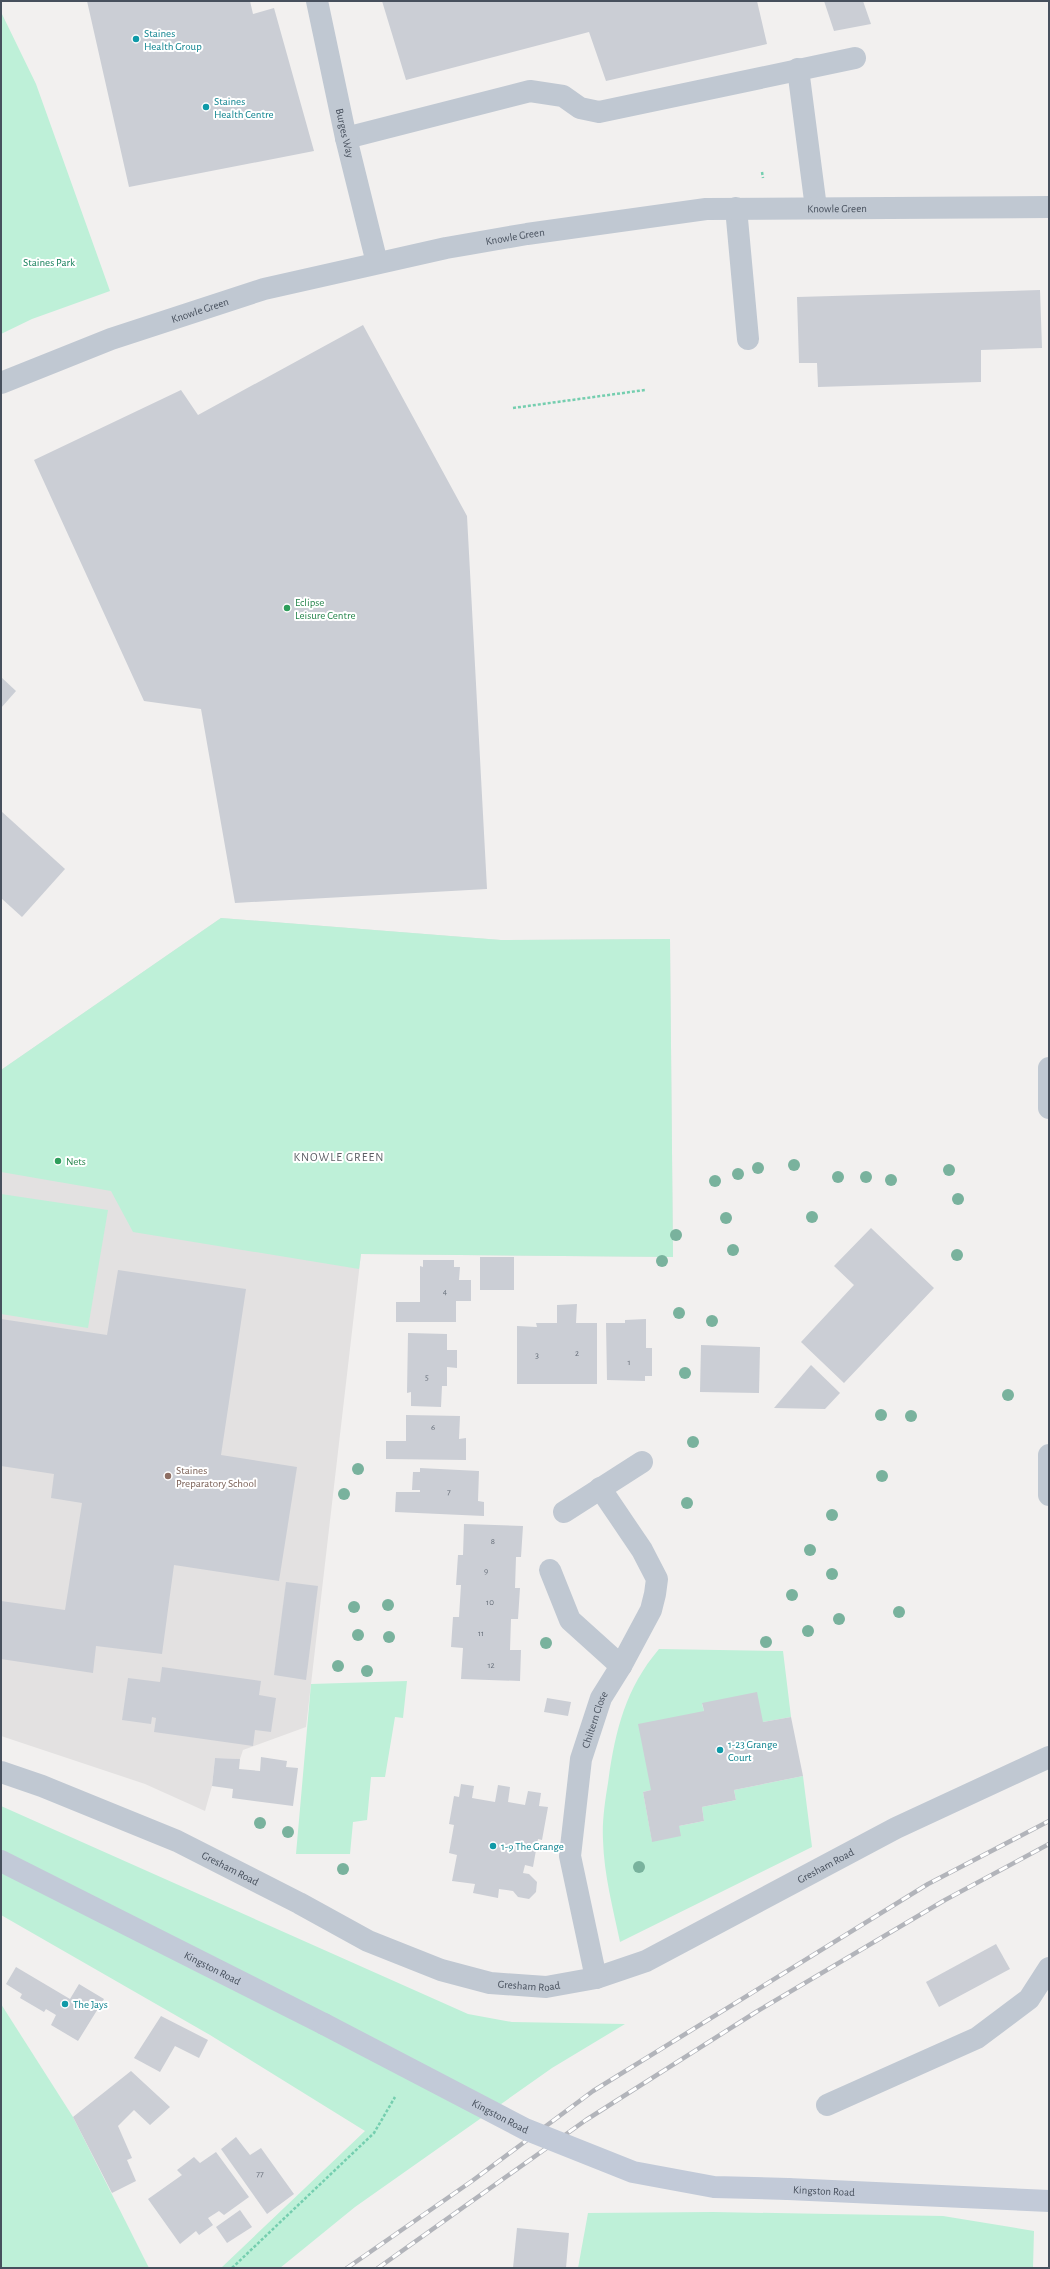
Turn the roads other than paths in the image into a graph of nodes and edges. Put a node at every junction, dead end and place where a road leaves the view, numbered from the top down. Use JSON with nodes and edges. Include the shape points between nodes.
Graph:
{"nodes":[{"id":1,"x":317,"y":1,"type":"edge"},
{"id":2,"x":855,"y":58,"type":"dead end"},
{"id":3,"x":798,"y":69,"type":"junction"},
{"id":4,"x":346,"y":138,"type":"junction"},
{"id":5,"x":1049,"y":207,"type":"edge"},
{"id":6,"x":736,"y":208,"type":"junction"},
{"id":7,"x":816,"y":208,"type":"junction"},
{"id":8,"x":377,"y":263,"type":"junction"},
{"id":9,"x":748,"y":339,"type":"dead end"},
{"id":10,"x":1,"y":383,"type":"edge"},
{"id":11,"x":1049,"y":1068,"type":"edge"},
{"id":12,"x":1049,"y":1108,"type":"edge"},
{"id":13,"x":1049,"y":1455,"type":"edge"},
{"id":14,"x":642,"y":1462,"type":"dead end"},
{"id":15,"x":600,"y":1488,"type":"junction"},
{"id":16,"x":1049,"y":1495,"type":"edge"},
{"id":17,"x":564,"y":1512,"type":"dead end"},
{"id":18,"x":550,"y":1570,"type":"dead end"},
{"id":19,"x":621,"y":1666,"type":"junction"},
{"id":20,"x":1049,"y":1757,"type":"edge"},
{"id":21,"x":1,"y":1772,"type":"edge"},
{"id":22,"x":1,"y":1861,"type":"edge"},
{"id":23,"x":1049,"y":1968,"type":"edge"},
{"id":24,"x":596,"y":1978,"type":"junction"},
{"id":25,"x":826,"y":2105,"type":"dead end"},
{"id":26,"x":1047,"y":2205,"type":"edge"}],
"edges":[{"from":1,"to":4,"type":"street","name":"Burges Way"},
{"from":2,"to":3,"type":"street"},
{"from":3,"to":4,"type":"street","via":[[599,112],[580,108],[563,96],[530,90]]},
{"from":3,"to":7,"type":"street"},
{"from":4,"to":8,"type":"street","name":"Burges Way"},
{"from":5,"to":7,"type":"street","name":"Knowle Green"},
{"from":6,"to":7,"type":"street","name":"Knowle Green"},
{"from":6,"to":8,"type":"street","name":"Knowle Green","via":[[706,209],[528,234]]},
{"from":6,"to":9,"type":"street"},
{"from":8,"to":10,"type":"street","name":"Knowle Green","via":[[264,289],[111,339]]},
{"from":11,"to":12,"type":"street"},
{"from":13,"to":16,"type":"street"},
{"from":14,"to":15,"type":"street"},
{"from":15,"to":17,"type":"street"},
{"from":15,"to":19,"type":"street","name":"Chiltern Close","via":[[642,1550],[657,1579],[650,1610]]},
{"from":18,"to":19,"type":"street","via":[[570,1620]]},
{"from":19,"to":24,"type":"street","name":"Chiltern Close","via":[[601,1698],[581,1759],[570,1856]]},
{"from":20,"to":24,"type":"street","name":"Gresham Road","via":[[896,1828],[646,1961]]},
{"from":21,"to":24,"type":"street","name":"Gresham Road","via":[[42,1786],[176,1841],[368,1941],[441,1970],[490,1984],[546,1987]]},
{"from":22,"to":26,"type":"street","name":"Kingston Road","bridge":true,"via":[[525,2129],[633,2172],[714,2187]]},
{"from":23,"to":25,"type":"street","via":[[1029,1999],[977,2038]]}]}
